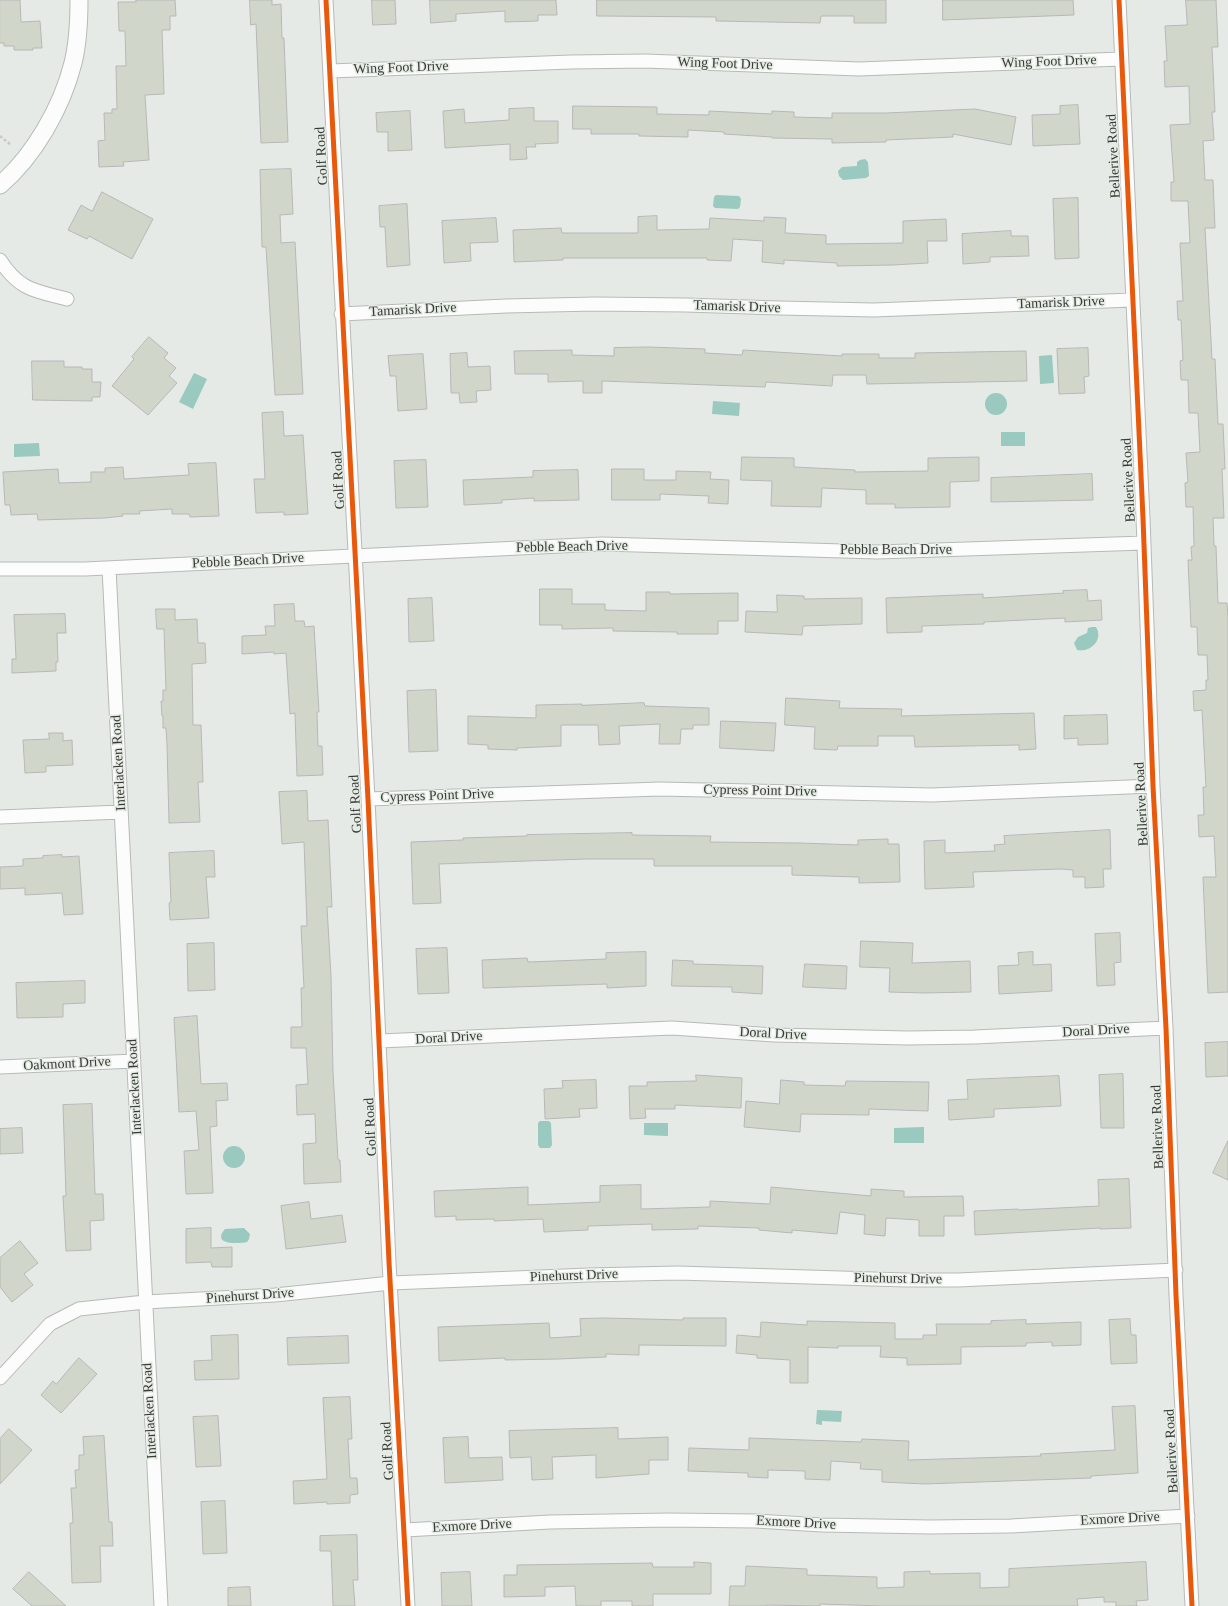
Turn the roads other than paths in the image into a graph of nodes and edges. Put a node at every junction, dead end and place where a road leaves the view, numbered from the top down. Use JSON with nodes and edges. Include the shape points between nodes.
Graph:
{"nodes":[{"id":1,"x":79,"y":0,"type":"edge"},
{"id":2,"x":326,"y":0,"type":"edge"},
{"id":3,"x":1118,"y":0,"type":"edge"},
{"id":4,"x":1121,"y":59,"type":"junction"},
{"id":5,"x":330,"y":70,"type":"junction"},
{"id":6,"x":0,"y":184,"type":"edge"},
{"id":7,"x":0,"y":260,"type":"edge"},
{"id":8,"x":67,"y":299,"type":"dead end"},
{"id":9,"x":1132,"y":300,"type":"junction"},
{"id":10,"x":342,"y":314,"type":"junction"},
{"id":11,"x":1144,"y":543,"type":"junction"},
{"id":12,"x":355,"y":556,"type":"junction"},
{"id":13,"x":109,"y":568,"type":"junction"},
{"id":14,"x":0,"y":569,"type":"edge"},
{"id":15,"x":1153,"y":786,"type":"junction"},
{"id":16,"x":368,"y":798,"type":"junction"},
{"id":17,"x":121,"y":812,"type":"junction"},
{"id":18,"x":0,"y":817,"type":"edge"},
{"id":19,"x":1166,"y":1028,"type":"junction"},
{"id":20,"x":380,"y":1041,"type":"junction"},
{"id":21,"x":134,"y":1061,"type":"junction"},
{"id":22,"x":0,"y":1067,"type":"edge"},
{"id":23,"x":1176,"y":1270,"type":"junction"},
{"id":24,"x":391,"y":1283,"type":"junction"},
{"id":25,"x":145,"y":1302,"type":"junction"},
{"id":26,"x":0,"y":1378,"type":"edge"},
{"id":27,"x":1188,"y":1516,"type":"junction"},
{"id":28,"x":405,"y":1530,"type":"junction"},
{"id":29,"x":161,"y":1606,"type":"edge"},
{"id":30,"x":408,"y":1606,"type":"edge"},
{"id":31,"x":1192,"y":1606,"type":"edge"}],
"edges":[{"from":1,"to":6,"type":"street","via":[[76,44],[62,93],[50,120],[34,146]]},
{"from":2,"to":5,"type":"street","name":"Golf Road"},
{"from":3,"to":4,"type":"street","name":"Bellerive Road"},
{"from":4,"to":5,"type":"street","name":"Wing Foot Drive","via":[[859,69],[645,61]]},
{"from":4,"to":9,"type":"street","name":"Bellerive Road"},
{"from":5,"to":10,"type":"street","name":"Golf Road"},
{"from":7,"to":8,"type":"street","via":[[19,283],[34,291]]},
{"from":9,"to":10,"type":"street","name":"Tamarisk Drive","via":[[874,310],[595,304]]},
{"from":9,"to":11,"type":"street","name":"Bellerive Road"},
{"from":10,"to":12,"type":"street","name":"Golf Road"},
{"from":11,"to":12,"type":"street","name":"Pebble Beach Drive","via":[[878,552],[602,544]]},
{"from":11,"to":15,"type":"street","name":"Bellerive Road"},
{"from":12,"to":13,"type":"street","name":"Pebble Beach Drive"},
{"from":12,"to":16,"type":"street","name":"Golf Road"},
{"from":13,"to":14,"type":"street","name":"Pebble Beach Drive"},
{"from":13,"to":17,"type":"street","name":"Interlacken Road"},
{"from":15,"to":16,"type":"street","name":"Cypress Point Drive","via":[[932,795],[660,789]]},
{"from":15,"to":19,"type":"street","name":"Bellerive Road"},
{"from":16,"to":20,"type":"street","name":"Golf Road"},
{"from":17,"to":18,"type":"street"},
{"from":17,"to":21,"type":"street","name":"Interlacken Road"},
{"from":19,"to":20,"type":"street","name":"Doral Drive","via":[[908,1038],[774,1035],[672,1028]]},
{"from":19,"to":23,"type":"street","name":"Bellerive Road"},
{"from":20,"to":24,"type":"street","name":"Golf Road"},
{"from":21,"to":22,"type":"street","name":"Oakmont Drive"},
{"from":21,"to":25,"type":"street","name":"Interlacken Road"},
{"from":23,"to":24,"type":"street","name":"Pinehurst Drive","via":[[958,1280],[678,1273]]},
{"from":23,"to":27,"type":"street","name":"Bellerive Road"},
{"from":24,"to":25,"type":"street","name":"Pinehurst Drive","via":[[275,1295]]},
{"from":24,"to":28,"type":"street","name":"Golf Road"},
{"from":25,"to":26,"type":"street","name":"Pinehurst Drive","via":[[79,1310],[50,1324]]},
{"from":25,"to":29,"type":"street","name":"Interlacken Road"},
{"from":27,"to":28,"type":"street","name":"Exmore Drive","via":[[1010,1526],[930,1527],[669,1520],[550,1522]]},
{"from":27,"to":31,"type":"street","name":"Bellerive Road"},
{"from":28,"to":30,"type":"street","name":"Golf Road"}]}
